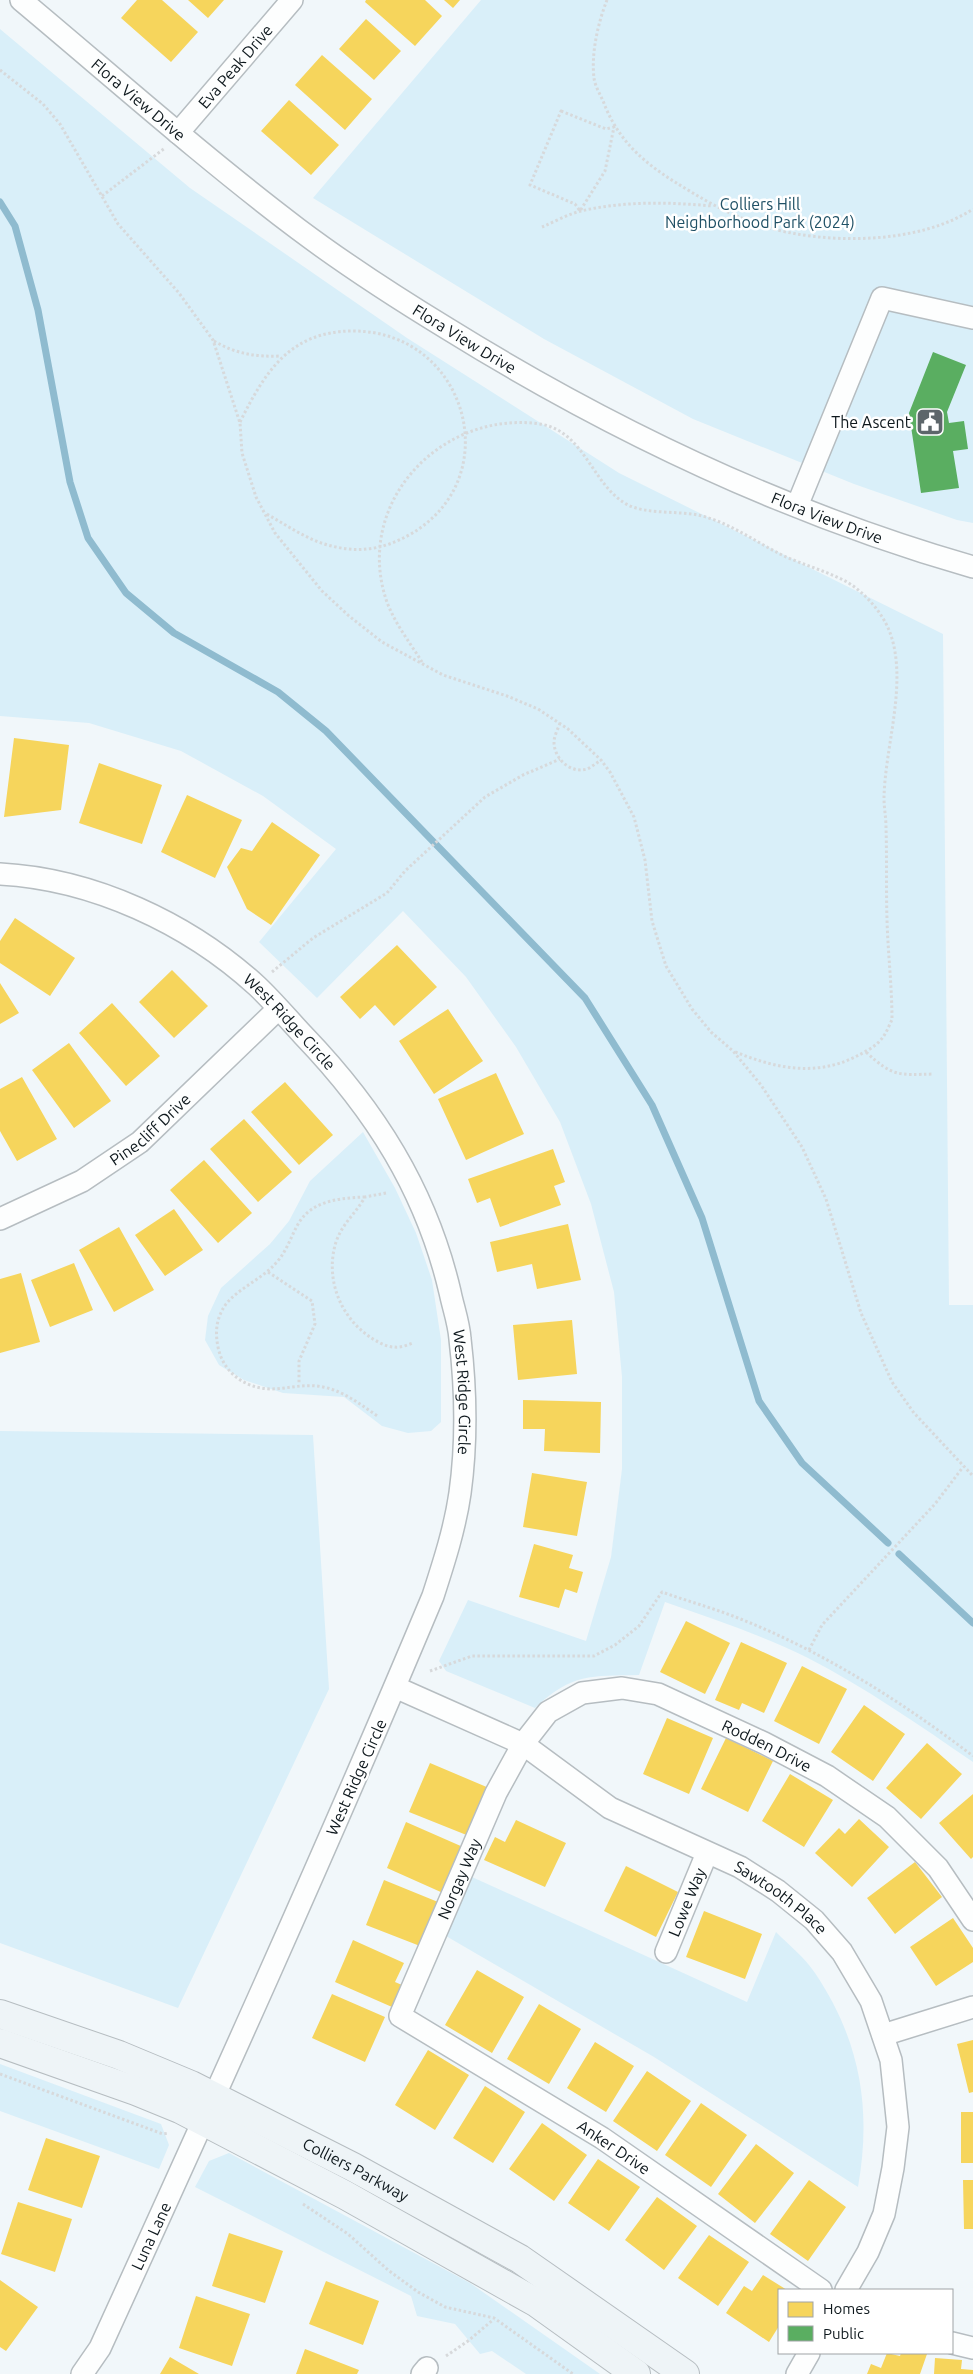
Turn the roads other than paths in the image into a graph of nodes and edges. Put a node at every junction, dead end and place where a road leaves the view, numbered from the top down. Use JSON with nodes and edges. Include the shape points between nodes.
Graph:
{"nodes":[{"id":1,"x":21,"y":0,"type":"edge"},
{"id":2,"x":292,"y":0,"type":"edge"},
{"id":3,"x":178,"y":133,"type":"junction"},
{"id":4,"x":973,"y":318,"type":"edge"},
{"id":5,"x":797,"y":506,"type":"junction"},
{"id":6,"x":973,"y":567,"type":"edge"},
{"id":7,"x":0,"y":874,"type":"edge"},
{"id":8,"x":278,"y":1009,"type":"junction"},
{"id":9,"x":0,"y":1219,"type":"edge"},
{"id":10,"x":395,"y":1686,"type":"junction"},
{"id":11,"x":523,"y":1744,"type":"junction"},
{"id":12,"x":707,"y":1853,"type":"junction"},
{"id":13,"x":973,"y":1920,"type":"edge"},
{"id":14,"x":666,"y":1952,"type":"dead end"},
{"id":15,"x":973,"y":2007,"type":"edge"},
{"id":16,"x":0,"y":2014,"type":"edge"},
{"id":17,"x":400,"y":2016,"type":"joint"},
{"id":18,"x":883,"y":2035,"type":"junction"},
{"id":19,"x":0,"y":2043,"type":"edge"},
{"id":20,"x":214,"y":2096,"type":"junction"},
{"id":21,"x":203,"y":2121,"type":"junction"},
{"id":22,"x":820,"y":2289,"type":"edge"},
{"id":23,"x":847,"y":2289,"type":"edge"},
{"id":24,"x":953,"y":2343,"type":"edge"},
{"id":25,"x":973,"y":2348,"type":"edge"},
{"id":26,"x":808,"y":2354,"type":"edge"},
{"id":27,"x":82,"y":2374,"type":"edge"},
{"id":28,"x":636,"y":2374,"type":"edge"},
{"id":29,"x":685,"y":2374,"type":"edge"},
{"id":30,"x":797,"y":2374,"type":"edge"}],
"edges":[{"from":1,"to":3,"type":"street","name":"Flora View Drive"},
{"from":2,"to":3,"type":"street","name":"Eva Peak Drive"},
{"from":3,"to":5,"type":"street","name":"Flora View Drive","via":[[299,230],[396,297],[504,364],[578,406],[660,446]]},
{"from":4,"to":5,"type":"street","via":[[882,298]]},
{"from":5,"to":6,"type":"street","name":"Flora View Drive"},
{"from":7,"to":8,"type":"street","name":"West Ridge Circle","via":[[77,886],[132,906],[206,947],[258,987]]},
{"from":8,"to":9,"type":"street","name":"Pinecliff Drive","via":[[140,1142],[82,1181]]},
{"from":8,"to":10,"type":"street","name":"West Ridge Circle","via":[[338,1072],[377,1122],[409,1176],[442,1257],[460,1336],[466,1418],[460,1493],[450,1543],[433,1596]]},
{"from":10,"to":11,"type":"street","name":"Sawtooth Place"},
{"from":10,"to":20,"type":"street","name":"West Ridge Circle"},
{"from":11,"to":12,"type":"street","name":"Sawtooth Place","via":[[610,1808]]},
{"from":11,"to":13,"type":"street","name":"Rodden Drive","via":[[548,1712],[582,1693],[622,1688],[658,1694],[827,1776],[887,1817],[938,1868]]},
{"from":11,"to":17,"type":"street","name":"Norgay Way","via":[[496,1793]]},
{"from":12,"to":14,"type":"street","name":"Lowe Way"},
{"from":12,"to":18,"type":"street","name":"Sawtooth Place","via":[[740,1867],[778,1891],[814,1920],[842,1952],[871,2000]]},
{"from":15,"to":18,"type":"street"},
{"from":16,"to":20,"type":"street","name":"Colliers Parkway","via":[[119,2055]]},
{"from":17,"to":22,"type":"street","name":"Anker Drive","via":[[602,2138]]},
{"from":18,"to":23,"type":"street","name":"Sawtooth Place","via":[[891,2060],[898,2127],[893,2168],[884,2214],[868,2252]]},
{"from":19,"to":21,"type":"street","name":"Colliers Parkway","via":[[136,2091]]},
{"from":20,"to":21,"type":"street","name":"Luna Lane"},
{"from":20,"to":29,"type":"street","name":"Colliers Parkway","via":[[352,2167],[520,2260]]},
{"from":21,"to":27,"type":"street","name":"Luna Lane","via":[[100,2348]]},
{"from":21,"to":28,"type":"street","name":"Colliers Parkway","via":[[345,2195],[537,2303]]},
{"from":24,"to":25,"type":"street"},
{"from":26,"to":30,"type":"street"}]}
